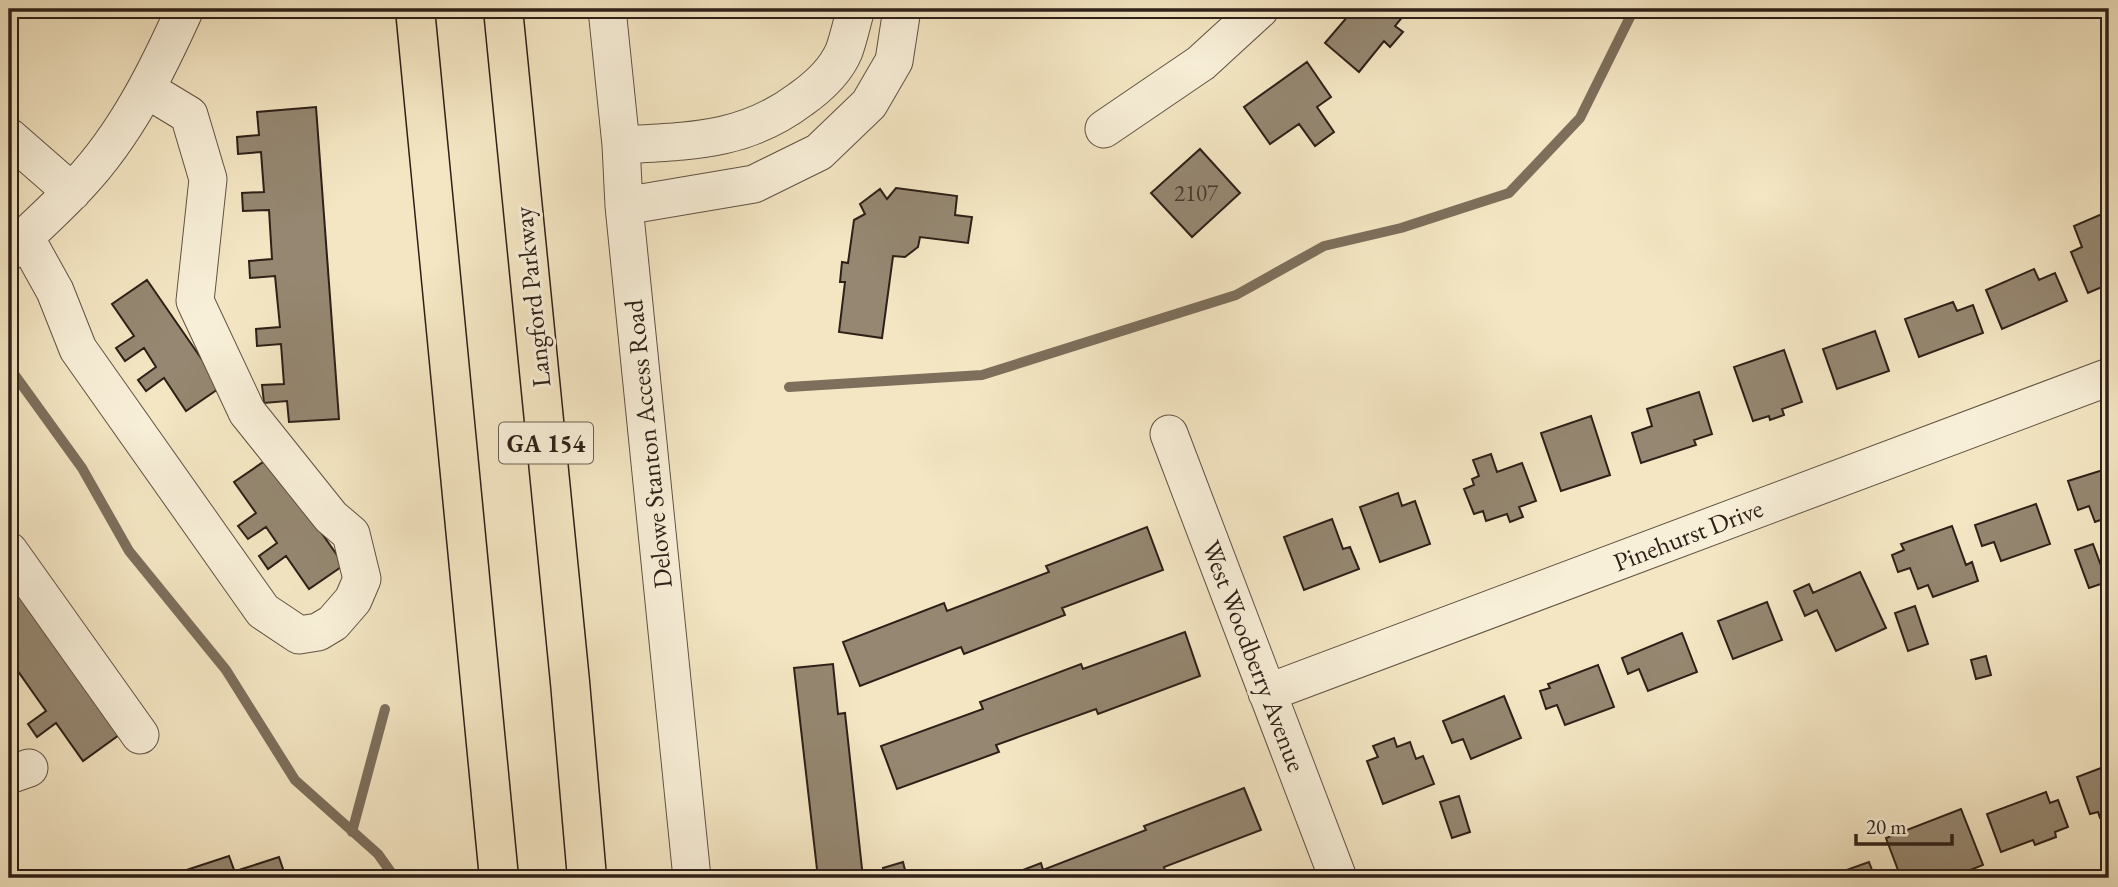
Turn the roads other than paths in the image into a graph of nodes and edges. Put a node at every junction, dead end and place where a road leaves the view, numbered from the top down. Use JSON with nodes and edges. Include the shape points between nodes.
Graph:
{"nodes":[{"id":1,"x":185,"y":9,"type":"edge"},
{"id":2,"x":415,"y":9,"type":"edge"},
{"id":3,"x":503,"y":9,"type":"edge"},
{"id":4,"x":607,"y":9,"type":"edge"},
{"id":5,"x":856,"y":9,"type":"edge"},
{"id":6,"x":902,"y":9,"type":"edge"},
{"id":7,"x":1260,"y":9,"type":"edge"},
{"id":8,"x":146,"y":89,"type":"junction"},
{"id":9,"x":804,"y":97,"type":"junction"},
{"id":10,"x":1104,"y":129,"type":"dead end"},
{"id":11,"x":9,"y":137,"type":"edge"},
{"id":12,"x":834,"y":138,"type":"junction"},
{"id":13,"x":621,"y":145,"type":"junction"},
{"id":14,"x":72,"y":192,"type":"junction"},
{"id":15,"x":624,"y":206,"type":"junction"},
{"id":16,"x":17,"y":245,"type":"edge"},
{"id":17,"x":2109,"y":377,"type":"edge"},
{"id":18,"x":1169,"y":434,"type":"dead end"},
{"id":19,"x":9,"y":551,"type":"edge"},
{"id":20,"x":1267,"y":693,"type":"junction"},
{"id":21,"x":140,"y":735,"type":"dead end"},
{"id":22,"x":499,"y":878,"type":"edge"},
{"id":23,"x":587,"y":878,"type":"edge"},
{"id":24,"x":692,"y":878,"type":"edge"},
{"id":25,"x":1338,"y":878,"type":"edge"}],
"edges":[{"from":1,"to":8,"type":"street"},
{"from":2,"to":22,"type":"highway"},
{"from":3,"to":23,"type":"highway","name":"Langford Parkway","number":"GA 154"},
{"from":4,"to":13,"type":"street","name":"Delowe Stanton Access Road"},
{"from":5,"to":9,"type":"street","via":[[843,53],[819,86]]},
{"from":6,"to":12,"type":"street","via":[[894,61],[869,104]]},
{"from":7,"to":10,"type":"street","via":[[1201,63]]},
{"from":8,"to":14,"type":"street","via":[[124,126]]},
{"from":8,"to":16,"type":"street","via":[[189,115],[208,178],[195,300],[247,412],[331,517],[351,534],[362,579],[353,600],[333,623],[299,635],[263,611],[78,349],[55,291]]},
{"from":9,"to":12,"type":"street"},
{"from":9,"to":13,"type":"street","via":[[781,115],[752,128],[703,140]]},
{"from":11,"to":14,"type":"street"},
{"from":12,"to":15,"type":"street","via":[[819,152],[754,184]]},
{"from":13,"to":15,"type":"street","name":"Delowe Stanton Access Road"},
{"from":14,"to":16,"type":"street"},
{"from":15,"to":24,"type":"street","name":"Delowe Stanton Access Road"},
{"from":17,"to":20,"type":"street","name":"Pinehurst Drive"},
{"from":18,"to":20,"type":"street","name":"West Woodberry Avenue"},
{"from":19,"to":21,"type":"street"},
{"from":20,"to":25,"type":"street","name":"West Woodberry Avenue"}]}
